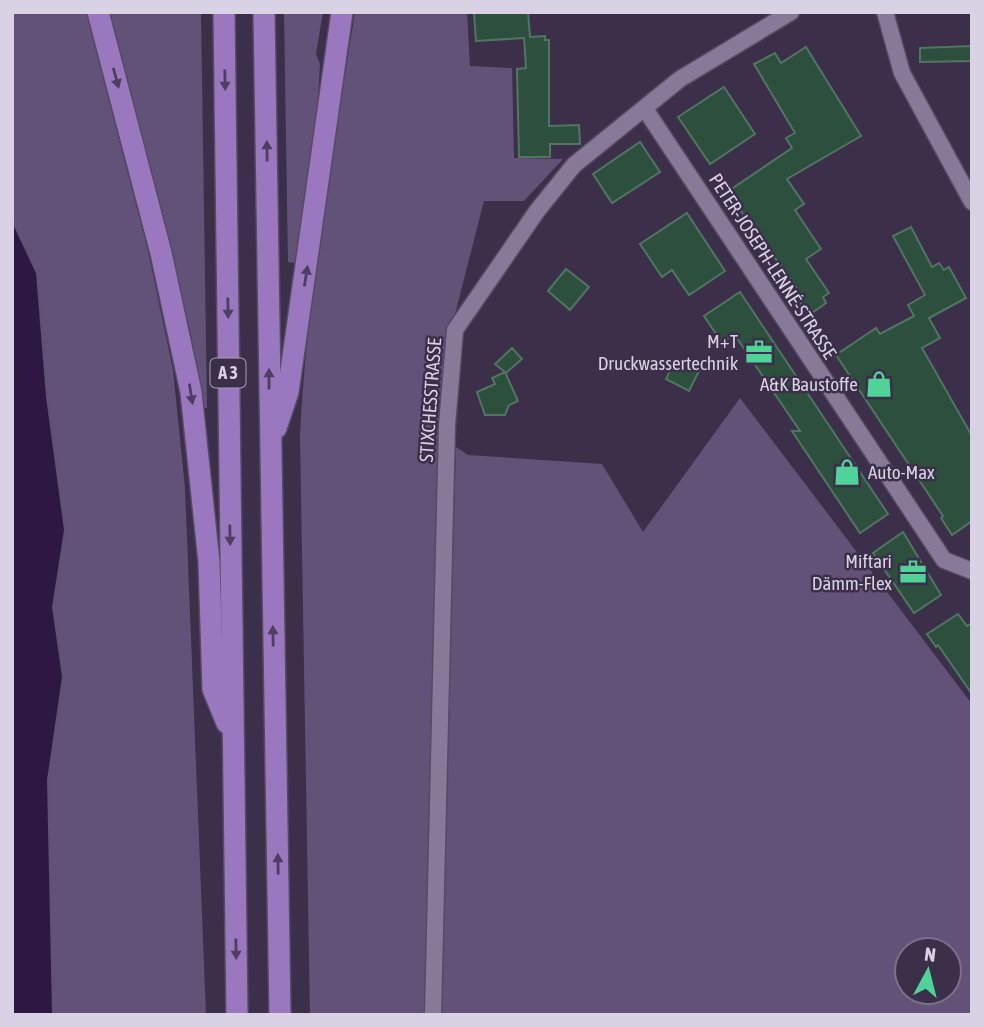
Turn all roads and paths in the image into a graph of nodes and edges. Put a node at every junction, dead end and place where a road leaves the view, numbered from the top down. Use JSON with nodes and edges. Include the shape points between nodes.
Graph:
{"nodes":[{"id":1,"x":98,"y":12,"type":"edge"},
{"id":2,"x":224,"y":12,"type":"edge"},
{"id":3,"x":264,"y":12,"type":"edge"},
{"id":4,"x":342,"y":12,"type":"edge"},
{"id":5,"x":791,"y":12,"type":"edge"},
{"id":6,"x":885,"y":12,"type":"edge"},
{"id":7,"x":645,"y":109,"type":"junction"},
{"id":8,"x":972,"y":202,"type":"edge"},
{"id":9,"x":270,"y":447,"type":"junction"},
{"id":10,"x":972,"y":572,"type":"edge"},
{"id":11,"x":232,"y":734,"type":"junction"},
{"id":12,"x":237,"y":1015,"type":"edge"},
{"id":13,"x":280,"y":1015,"type":"edge"},
{"id":14,"x":433,"y":1015,"type":"edge"}],
"edges":[{"from":1,"to":11,"type":"highway","one_way":true,"via":[[183,348],[204,492],[213,689]]},
{"from":2,"to":11,"type":"highway","number":"A 3","one_way":true},
{"from":9,"to":3,"type":"highway","number":"A 3","one_way":true},
{"from":9,"to":4,"type":"highway","one_way":true,"via":[[288,392]]},
{"from":5,"to":7,"type":"street","name":"STIXCHESSTRASSE","via":[[680,79]]},
{"from":6,"to":8,"type":"street","via":[[902,73]]},
{"from":7,"to":10,"type":"street","name":"PETER-JOSEPH-LENNÉ-STRASSE","via":[[944,560]]},
{"from":7,"to":14,"type":"street","name":"STIXCHESSTRASSE","via":[[574,165],[455,330],[447,425]]},
{"from":13,"to":9,"type":"highway","number":"A 3","one_way":true},
{"from":11,"to":12,"type":"highway","number":"A 3","one_way":true}]}
